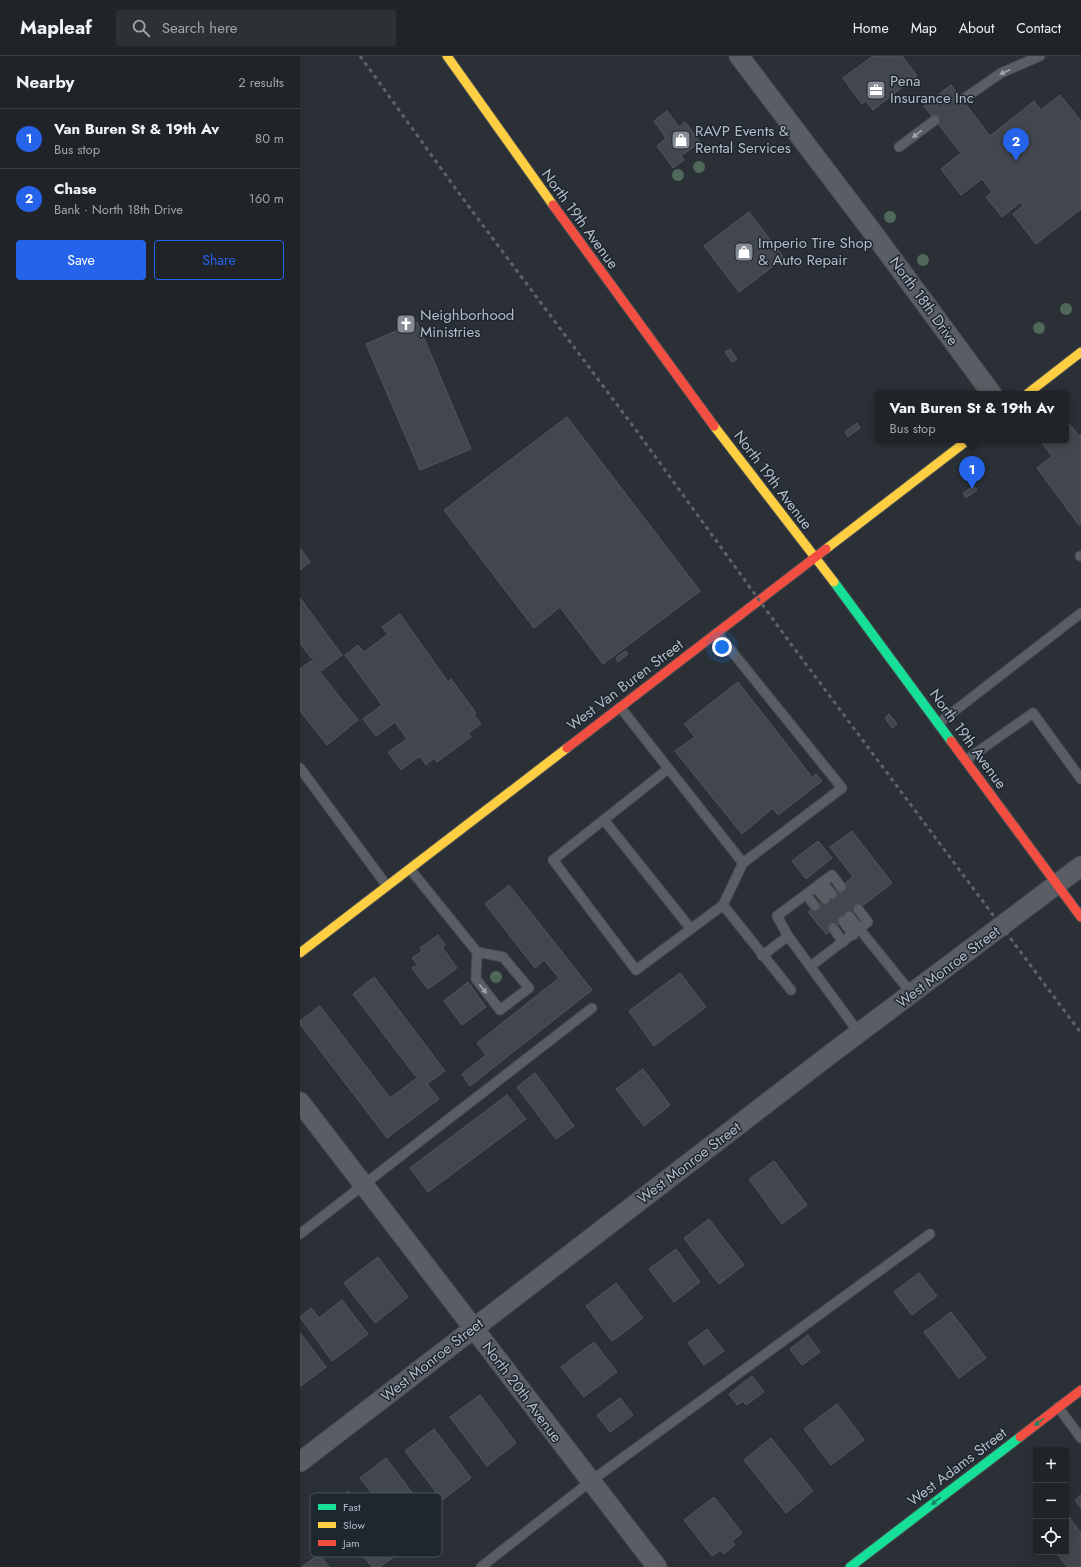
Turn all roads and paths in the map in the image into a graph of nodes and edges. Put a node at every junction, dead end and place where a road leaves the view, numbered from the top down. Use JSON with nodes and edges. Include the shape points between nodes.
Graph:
{"nodes":[{"id":1,"x":447,"y":56,"type":"edge"},
{"id":2,"x":739,"y":56,"type":"edge"},
{"id":3,"x":1040,"y":56,"type":"edge"},
{"id":4,"x":962,"y":100,"type":"dead end"},
{"id":5,"x":935,"y":120,"type":"dead end"},
{"id":6,"x":899,"y":147,"type":"dead end"},
{"id":7,"x":1081,"y":352,"type":"edge"},
{"id":8,"x":990,"y":391,"type":"edge"},
{"id":9,"x":1031,"y":391,"type":"edge"},
{"id":10,"x":964,"y":443,"type":"edge"},
{"id":11,"x":814,"y":558,"type":"junction"},
{"id":12,"x":1081,"y":613,"type":"edge"},
{"id":13,"x":717,"y":633,"type":"junction"},
{"id":14,"x":620,"y":708,"type":"junction"},
{"id":15,"x":939,"y":723,"type":"junction"},
{"id":16,"x":966,"y":760,"type":"junction"},
{"id":17,"x":300,"y":768,"type":"edge"},
{"id":18,"x":668,"y":768,"type":"junction"},
{"id":19,"x":1081,"y":779,"type":"edge"},
{"id":20,"x":604,"y":820,"type":"junction"},
{"id":21,"x":743,"y":863,"type":"junction"},
{"id":22,"x":1081,"y":866,"type":"edge"},
{"id":23,"x":410,"y":869,"type":"junction"},
{"id":24,"x":819,"y":885,"type":"junction"},
{"id":25,"x":1057,"y":885,"type":"junction"},
{"id":26,"x":387,"y":886,"type":"junction"},
{"id":27,"x":841,"y":887,"type":"dead end"},
{"id":28,"x":806,"y":895,"type":"junction"},
{"id":29,"x":828,"y":897,"type":"dead end"},
{"id":30,"x":723,"y":906,"type":"junction"},
{"id":31,"x":815,"y":906,"type":"dead end"},
{"id":32,"x":858,"y":909,"type":"dead end"},
{"id":33,"x":1081,"y":917,"type":"edge"},
{"id":34,"x":846,"y":918,"type":"dead end"},
{"id":35,"x":833,"y":928,"type":"dead end"},
{"id":36,"x":692,"y":929,"type":"junction"},
{"id":37,"x":856,"y":932,"type":"junction"},
{"id":38,"x":788,"y":936,"type":"junction"},
{"id":39,"x":843,"y":942,"type":"junction"},
{"id":40,"x":477,"y":952,"type":"junction"},
{"id":41,"x":300,"y":953,"type":"edge"},
{"id":42,"x":762,"y":956,"type":"junction"},
{"id":43,"x":811,"y":966,"type":"junction"},
{"id":44,"x":791,"y":990,"type":"dead end"},
{"id":45,"x":912,"y":994,"type":"junction"},
{"id":46,"x":592,"y":1008,"type":"dead end"},
{"id":47,"x":859,"y":1033,"type":"junction"},
{"id":48,"x":300,"y":1102,"type":"edge"},
{"id":49,"x":364,"y":1185,"type":"junction"},
{"id":50,"x":300,"y":1234,"type":"edge"},
{"id":51,"x":930,"y":1234,"type":"dead end"},
{"id":52,"x":473,"y":1328,"type":"junction"},
{"id":53,"x":1081,"y":1390,"type":"edge"},
{"id":54,"x":1058,"y":1407,"type":"junction"},
{"id":55,"x":1081,"y":1438,"type":"edge"},
{"id":56,"x":300,"y":1462,"type":"edge"},
{"id":57,"x":591,"y":1482,"type":"junction"},
{"id":58,"x":481,"y":1567,"type":"edge"},
{"id":59,"x":656,"y":1567,"type":"edge"},
{"id":60,"x":850,"y":1567,"type":"edge"}],
"edges":[{"from":1,"to":11,"type":"main road","name":"North 19th Avenue","via":[[584,248]]},
{"from":2,"to":8,"type":"street","name":"North 18th Drive"},
{"from":3,"to":4,"type":"lane","one_way":true,"via":[[1001,73]]},
{"from":5,"to":6,"type":"lane","one_way":true},
{"from":7,"to":9,"type":"main road"},
{"from":10,"to":11,"type":"main road","name":"West Van Buren Street"},
{"from":11,"to":13,"type":"main road","name":"West Van Buren Street"},
{"from":11,"to":15,"type":"main road","name":"North 19th Avenue"},
{"from":12,"to":15,"type":"lane"},
{"from":13,"to":14,"type":"main road","name":"West Van Buren Street"},
{"from":13,"to":21,"type":"lane","via":[[842,788]]},
{"from":14,"to":18,"type":"lane"},
{"from":14,"to":23,"type":"main road","name":"West Van Buren Street"},
{"from":15,"to":16,"type":"main road","name":"North 19th Avenue"},
{"from":16,"to":19,"type":"lane","via":[[1033,713]]},
{"from":16,"to":25,"type":"main road","name":"North 19th Avenue"},
{"from":17,"to":26,"type":"lane"},
{"from":18,"to":20,"type":"lane"},
{"from":18,"to":21,"type":"lane"},
{"from":20,"to":36,"type":"lane"},
{"from":20,"to":36,"type":"lane","via":[[553,860],[636,970]]},
{"from":21,"to":30,"type":"lane"},
{"from":22,"to":25,"type":"street","name":"West Monroe Street"},
{"from":23,"to":26,"type":"main road","name":"West Van Buren Street"},
{"from":23,"to":40,"type":"lane"},
{"from":24,"to":27,"type":"lane","via":[[832,875]]},
{"from":24,"to":28,"type":"lane"},
{"from":24,"to":29,"type":"lane"},
{"from":25,"to":33,"type":"main road","name":"North 19th Avenue"},
{"from":25,"to":45,"type":"street","name":"West Monroe Street"},
{"from":26,"to":41,"type":"main road","name":"West Van Buren Street"},
{"from":28,"to":31,"type":"lane"},
{"from":28,"to":38,"type":"lane","via":[[778,916]]},
{"from":30,"to":36,"type":"lane"},
{"from":30,"to":42,"type":"lane"},
{"from":32,"to":37,"type":"lane","via":[[868,922]]},
{"from":34,"to":37,"type":"lane"},
{"from":35,"to":39,"type":"lane"},
{"from":37,"to":39,"type":"lane"},
{"from":37,"to":45,"type":"lane"},
{"from":38,"to":42,"type":"lane"},
{"from":38,"to":43,"type":"lane"},
{"from":39,"to":43,"type":"lane"},
{"from":40,"to":40,"type":"lane","one_way":true,"via":[[476,979],[500,1010],[528,988],[503,957]]},
{"from":42,"to":44,"type":"lane"},
{"from":43,"to":47,"type":"lane"},
{"from":45,"to":47,"type":"street","name":"West Monroe Street"},
{"from":46,"to":49,"type":"lane"},
{"from":47,"to":52,"type":"street","name":"West Monroe Street"},
{"from":48,"to":49,"type":"street","name":"North 20th Avenue"},
{"from":49,"to":50,"type":"lane"},
{"from":49,"to":52,"type":"street","name":"North 20th Avenue"},
{"from":51,"to":57,"type":"lane"},
{"from":52,"to":56,"type":"street","name":"West Monroe Street"},
{"from":52,"to":57,"type":"street","name":"North 20th Avenue"},
{"from":53,"to":54,"type":"main road","name":"West Adams Street"},
{"from":54,"to":55,"type":"lane"},
{"from":54,"to":60,"type":"main road","name":"West Adams Street","one_way":true},
{"from":57,"to":58,"type":"lane"},
{"from":57,"to":59,"type":"street","name":"North 20th Avenue"}]}
